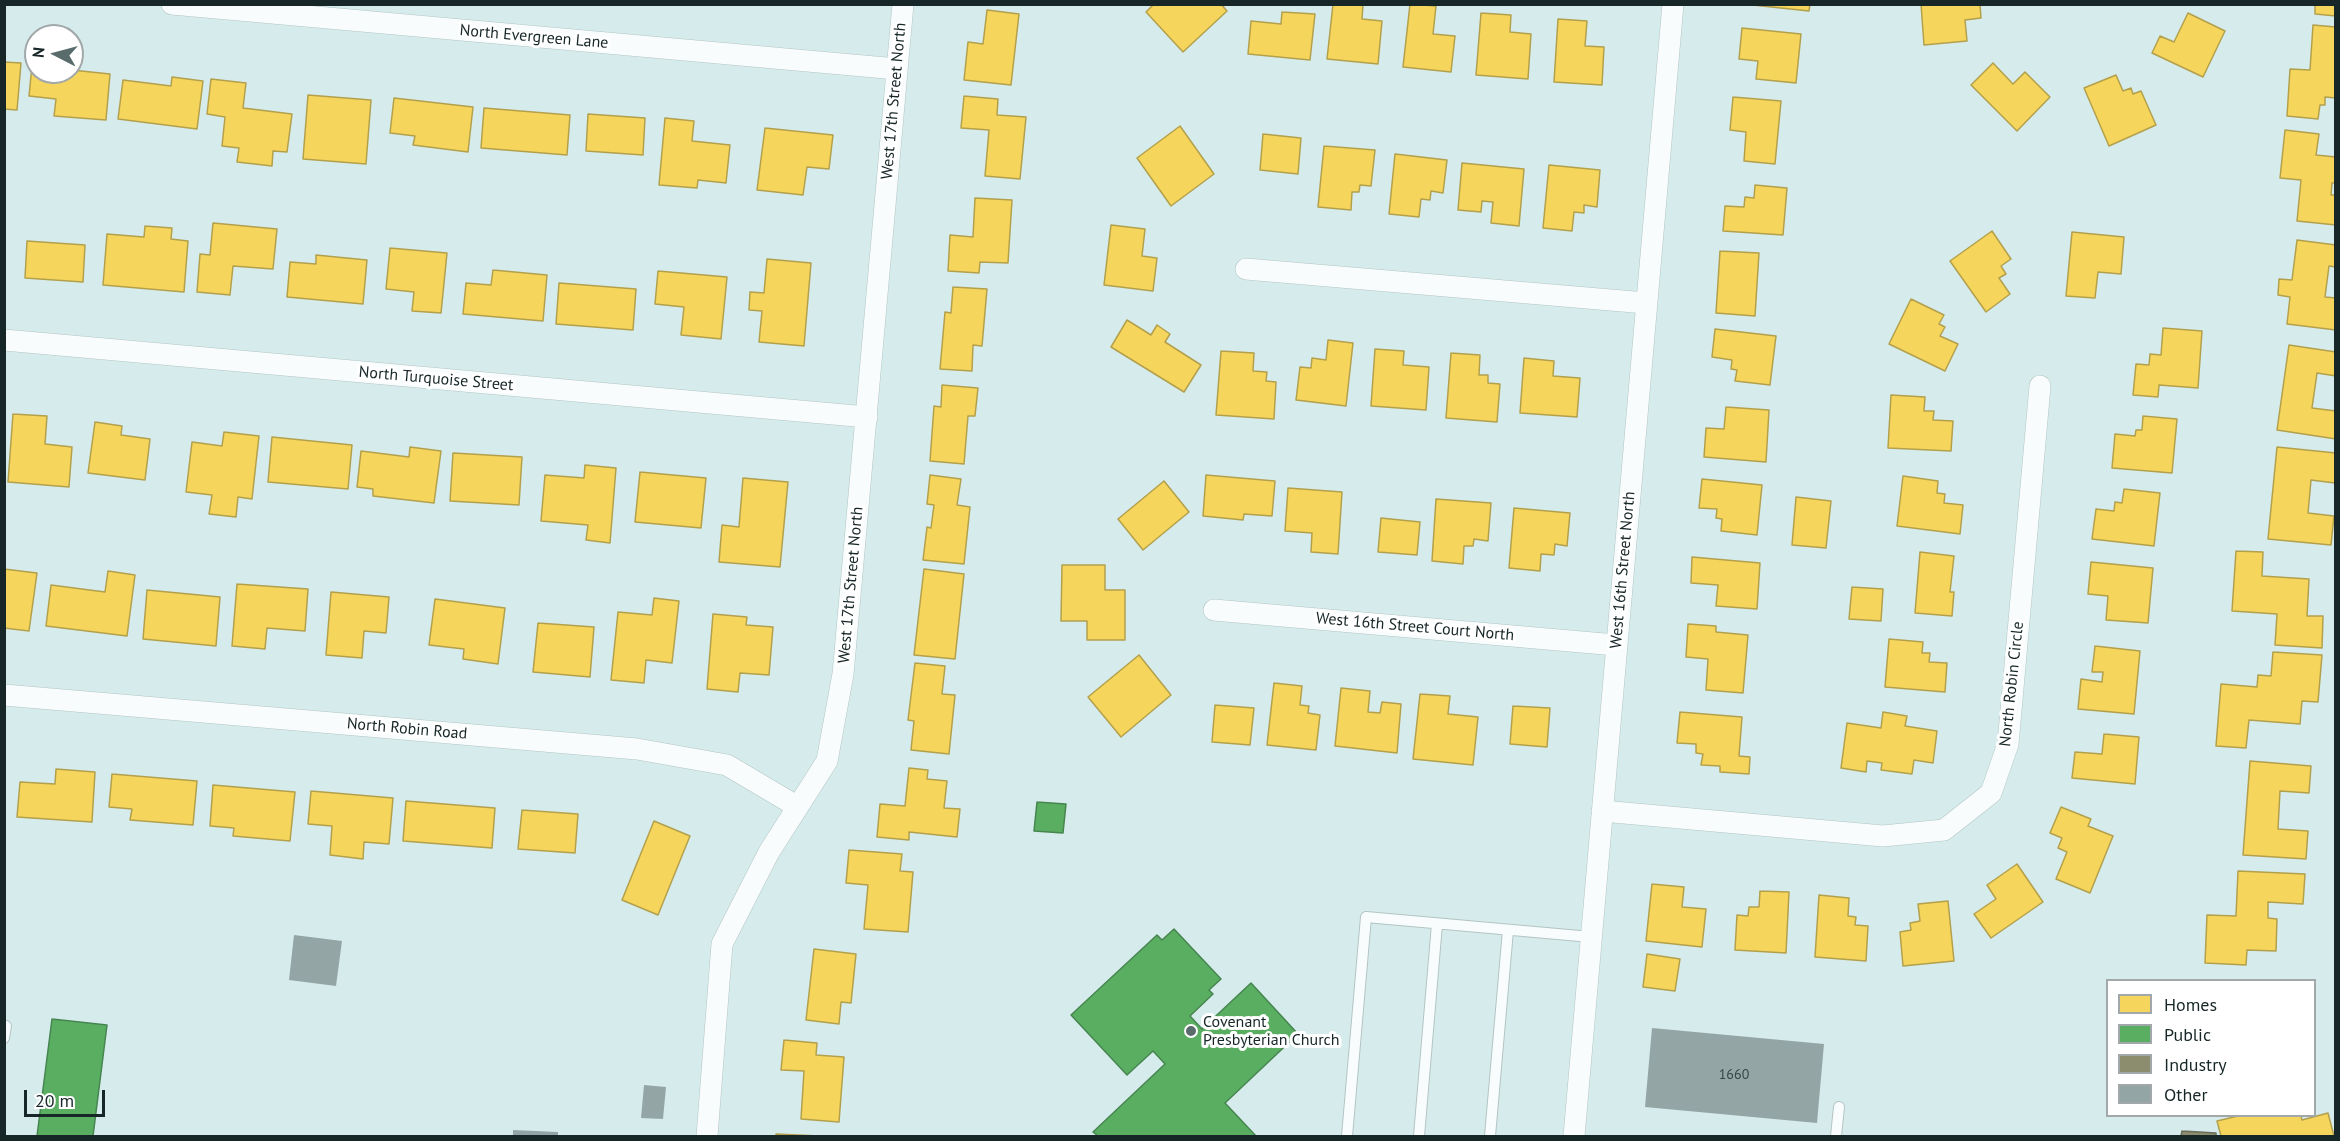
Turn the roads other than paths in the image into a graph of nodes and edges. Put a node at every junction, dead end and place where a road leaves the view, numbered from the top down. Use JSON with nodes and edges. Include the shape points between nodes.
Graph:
{"nodes":[{"id":1,"x":172,"y":4,"type":"edge"},
{"id":2,"x":903,"y":4,"type":"edge"},
{"id":3,"x":1673,"y":4,"type":"edge"},
{"id":4,"x":897,"y":69,"type":"junction"},
{"id":5,"x":1246,"y":269,"type":"dead end"},
{"id":6,"x":1646,"y":303,"type":"junction"},
{"id":7,"x":4,"y":340,"type":"edge"},
{"id":8,"x":2040,"y":386,"type":"dead end"},
{"id":9,"x":867,"y":417,"type":"junction"},
{"id":10,"x":1214,"y":610,"type":"dead end"},
{"id":11,"x":1616,"y":645,"type":"junction"},
{"id":12,"x":4,"y":695,"type":"edge"},
{"id":13,"x":798,"y":807,"type":"junction"},
{"id":14,"x":1602,"y":811,"type":"junction"},
{"id":15,"x":1437,"y":924,"type":"junction"},
{"id":16,"x":1508,"y":930,"type":"junction"},
{"id":17,"x":1591,"y":937,"type":"junction"},
{"id":18,"x":1839,"y":1107,"type":"dead end"},
{"id":19,"x":707,"y":1137,"type":"edge"},
{"id":20,"x":1347,"y":1137,"type":"edge"},
{"id":21,"x":1419,"y":1137,"type":"edge"},
{"id":22,"x":1490,"y":1137,"type":"edge"},
{"id":23,"x":1574,"y":1137,"type":"edge"},
{"id":24,"x":1836,"y":1137,"type":"edge"}],
"edges":[{"from":1,"to":4,"type":"street","name":"North Evergreen Lane"},
{"from":2,"to":4,"type":"street","name":"West 17th Street North"},
{"from":3,"to":6,"type":"street","name":"West 16th Street North"},
{"from":4,"to":9,"type":"street","name":"West 17th Street North"},
{"from":5,"to":6,"type":"street"},
{"from":6,"to":11,"type":"street","name":"West 16th Street North"},
{"from":7,"to":9,"type":"street","name":"North Turquoise Street"},
{"from":8,"to":14,"type":"street","name":"North Robin Circle","via":[[2008,744],[1991,793],[1944,830],[1883,836]]},
{"from":9,"to":13,"type":"street","name":"West 17th Street North","via":[[843,675],[827,760]]},
{"from":10,"to":11,"type":"street","name":"West 16th Street Court North"},
{"from":11,"to":14,"type":"street","name":"West 16th Street North"},
{"from":12,"to":13,"type":"street","name":"North Robin Road","via":[[637,749],[727,765]]},
{"from":13,"to":19,"type":"street","name":"West 17th Street North","via":[[769,852],[722,944]]},
{"from":14,"to":17,"type":"street","name":"West 16th Street North"},
{"from":15,"to":16,"type":"lane"},
{"from":15,"to":20,"type":"lane","via":[[1366,917]]},
{"from":15,"to":21,"type":"lane"},
{"from":16,"to":17,"type":"lane"},
{"from":16,"to":22,"type":"lane"},
{"from":17,"to":23,"type":"street","name":"West 16th Street North"},
{"from":18,"to":24,"type":"lane"}]}
